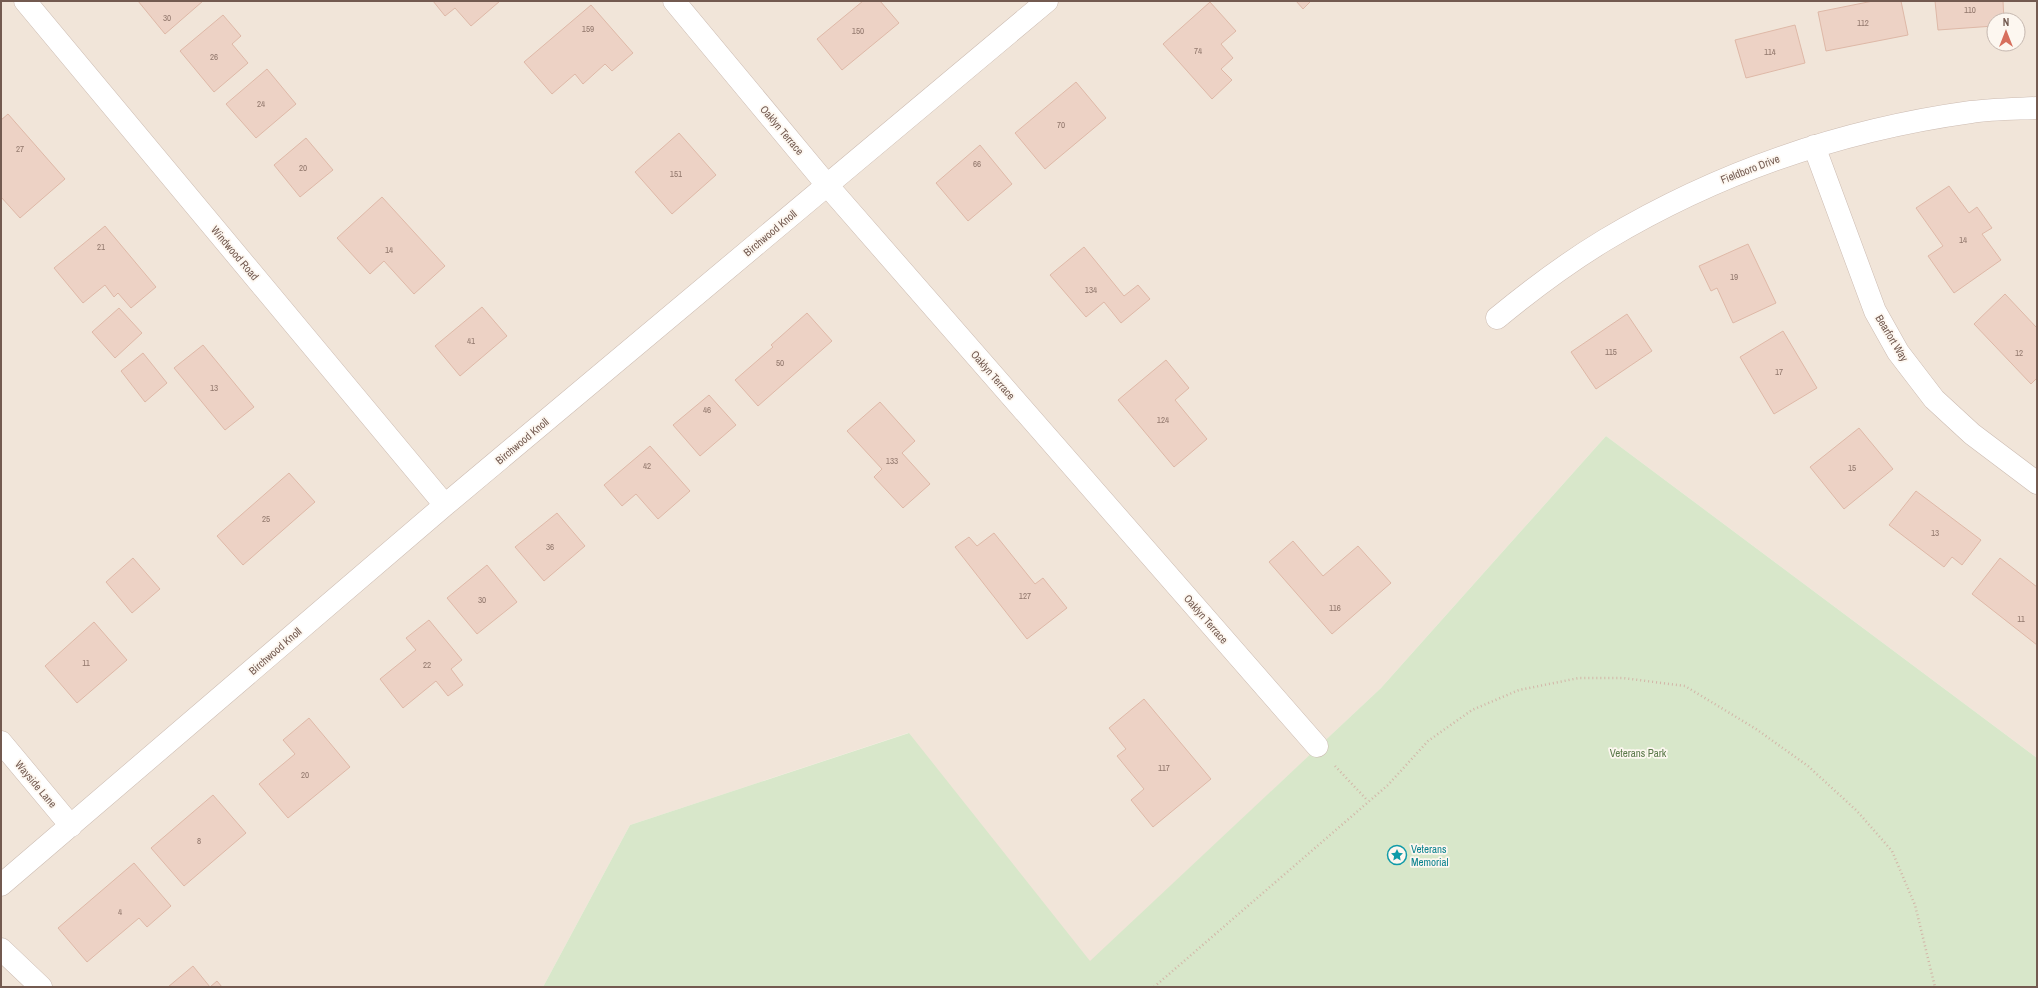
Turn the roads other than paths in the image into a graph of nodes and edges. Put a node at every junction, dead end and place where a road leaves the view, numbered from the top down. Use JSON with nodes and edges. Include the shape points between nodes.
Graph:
{"nodes":[{"id":1,"x":25,"y":1,"type":"edge"},
{"id":2,"x":674,"y":1,"type":"edge"},
{"id":3,"x":1047,"y":1,"type":"edge"},
{"id":4,"x":2037,"y":108,"type":"edge"},
{"id":5,"x":1814,"y":146,"type":"junction"},
{"id":6,"x":827,"y":185,"type":"junction"},
{"id":7,"x":1497,"y":318,"type":"dead end"},
{"id":8,"x":2037,"y":483,"type":"edge"},
{"id":9,"x":445,"y":505,"type":"junction"},
{"id":10,"x":1,"y":742,"type":"edge"},
{"id":11,"x":1317,"y":746,"type":"dead end"},
{"id":12,"x":71,"y":826,"type":"junction"},
{"id":13,"x":1,"y":885,"type":"edge"},
{"id":14,"x":1,"y":950,"type":"edge"},
{"id":15,"x":41,"y":987,"type":"edge"}],
"edges":[{"from":1,"to":9,"type":"street","name":"Windwood Road"},
{"from":2,"to":6,"type":"street","name":"Oaklyn Terrace"},
{"from":3,"to":6,"type":"street","name":"Birchwood Knoll"},
{"from":4,"to":5,"type":"street","name":"Fieldboro Drive","via":[[1972,112],[1894,125]]},
{"from":5,"to":7,"type":"street","name":"Fieldboro Drive","via":[[1748,169],[1672,202],[1604,241],[1539,285]]},
{"from":5,"to":8,"type":"street","name":"Bearfort Way","via":[[1875,311],[1898,352],[1934,399],[1972,434]]},
{"from":6,"to":9,"type":"street","name":"Birchwood Knoll"},
{"from":6,"to":11,"type":"street","name":"Oaklyn Terrace"},
{"from":9,"to":12,"type":"street","name":"Birchwood Knoll"},
{"from":10,"to":12,"type":"street","name":"Wayside Lane"},
{"from":12,"to":13,"type":"street","name":"Birchwood Knoll"},
{"from":14,"to":15,"type":"street"}]}
